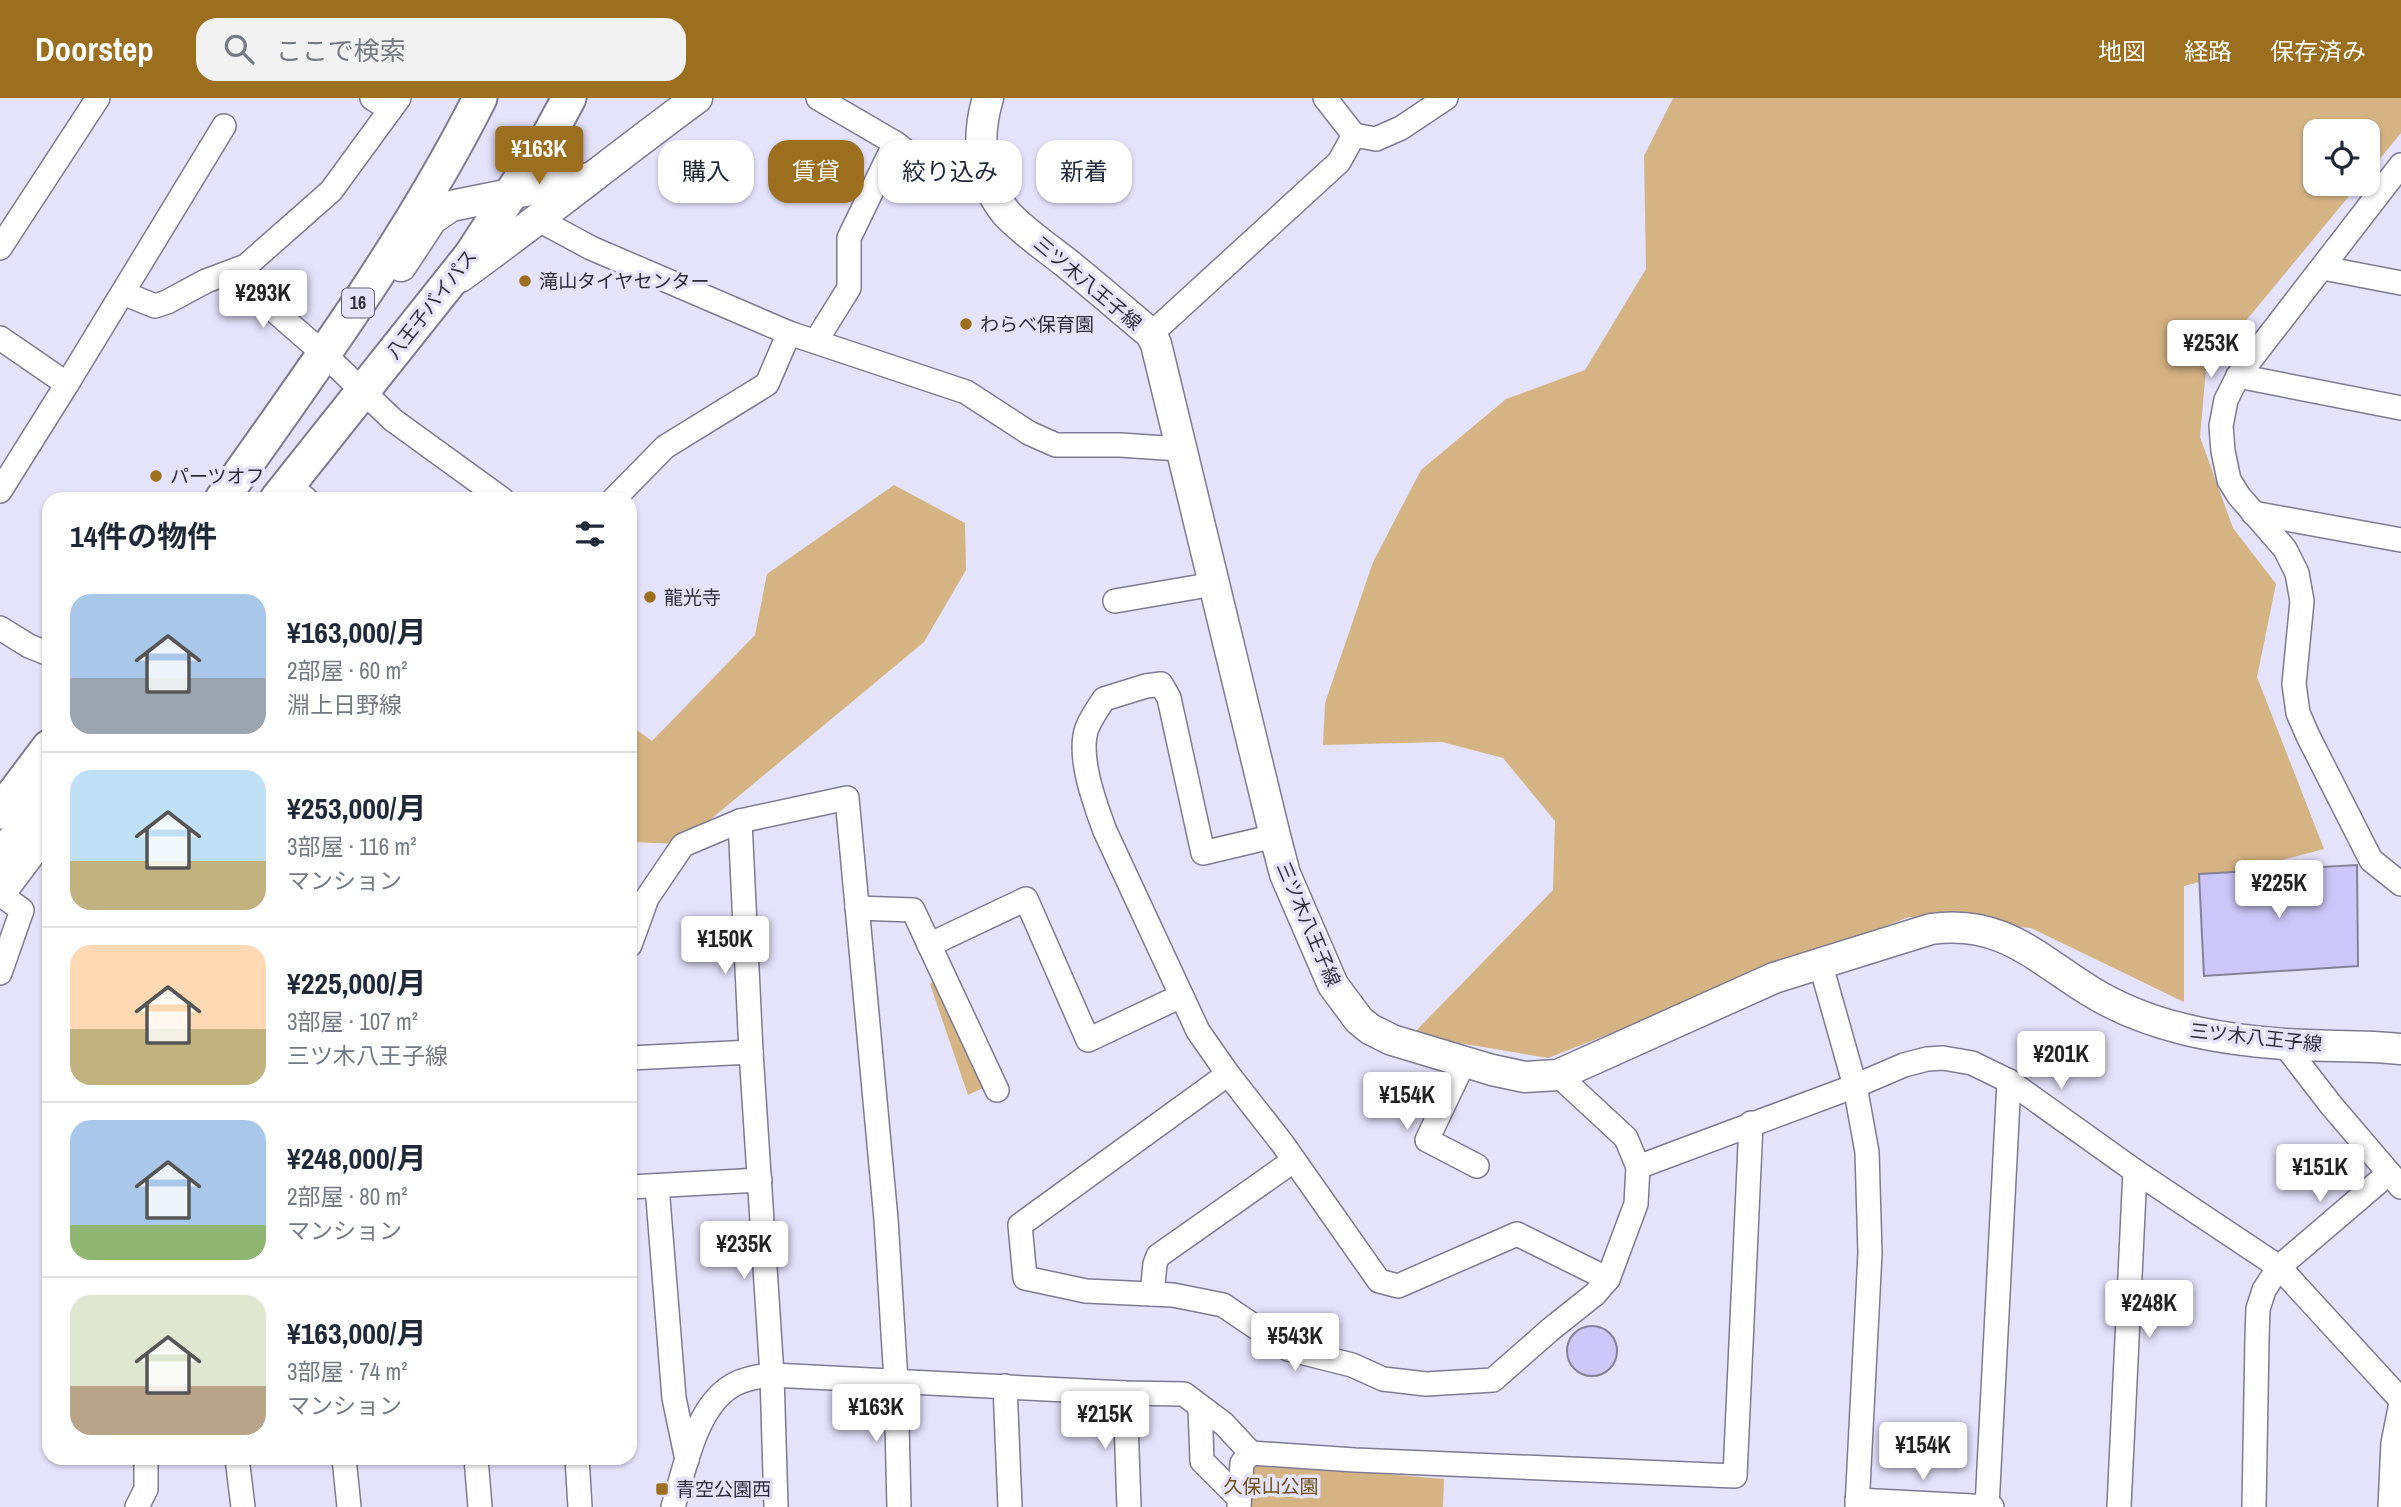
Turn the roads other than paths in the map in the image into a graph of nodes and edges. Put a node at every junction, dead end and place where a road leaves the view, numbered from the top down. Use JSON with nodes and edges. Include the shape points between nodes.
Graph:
{"nodes":[{"id":1,"x":98,"y":98,"type":"edge"},
{"id":2,"x":480,"y":98,"type":"edge"},
{"id":3,"x":569,"y":98,"type":"edge"},
{"id":4,"x":697,"y":98,"type":"edge"},
{"id":5,"x":818,"y":98,"type":"edge"},
{"id":6,"x":988,"y":98,"type":"edge"},
{"id":7,"x":1325,"y":98,"type":"edge"},
{"id":8,"x":1446,"y":98,"type":"edge"},
{"id":9,"x":387,"y":102,"type":"edge"},
{"id":10,"x":224,"y":126,"type":"dead end"},
{"id":11,"x":1354,"y":135,"type":"junction"},
{"id":12,"x":548,"y":137,"type":"junction"},
{"id":13,"x":890,"y":140,"type":"edge"},
{"id":14,"x":981,"y":140,"type":"edge"},
{"id":15,"x":2401,"y":165,"type":"edge"},
{"id":16,"x":589,"y":178,"type":"junction"},
{"id":17,"x":878,"y":178,"type":"edge"},
{"id":18,"x":512,"y":193,"type":"junction"},
{"id":19,"x":1001,"y":203,"type":"edge"},
{"id":20,"x":539,"y":220,"type":"junction"},
{"id":21,"x":0,"y":248,"type":"edge"},
{"id":22,"x":2323,"y":268,"type":"junction"},
{"id":23,"x":231,"y":273,"type":"junction"},
{"id":24,"x":2401,"y":284,"type":"edge"},
{"id":25,"x":447,"y":287,"type":"junction"},
{"id":26,"x":123,"y":293,"type":"junction"},
{"id":27,"x":789,"y":333,"type":"junction"},
{"id":28,"x":1151,"y":334,"type":"junction"},
{"id":29,"x":0,"y":338,"type":"edge"},
{"id":30,"x":816,"y":341,"type":"junction"},
{"id":31,"x":324,"y":354,"type":"junction"},
{"id":32,"x":2238,"y":376,"type":"junction"},
{"id":33,"x":67,"y":384,"type":"junction"},
{"id":34,"x":362,"y":390,"type":"junction"},
{"id":35,"x":2401,"y":408,"type":"edge"},
{"id":36,"x":1180,"y":449,"type":"junction"},
{"id":37,"x":0,"y":491,"type":"edge"},
{"id":38,"x":227,"y":492,"type":"edge"},
{"id":39,"x":293,"y":492,"type":"edge"},
{"id":40,"x":492,"y":492,"type":"edge"},
{"id":41,"x":621,"y":492,"type":"edge"},
{"id":42,"x":2253,"y":513,"type":"junction"},
{"id":43,"x":2401,"y":540,"type":"edge"},
{"id":44,"x":1214,"y":584,"type":"junction"},
{"id":45,"x":1115,"y":601,"type":"dead end"},
{"id":46,"x":0,"y":628,"type":"edge"},
{"id":47,"x":42,"y":651,"type":"edge"},
{"id":48,"x":42,"y":756,"type":"edge"},
{"id":49,"x":42,"y":803,"type":"edge"},
{"id":50,"x":0,"y":812,"type":"edge"},
{"id":51,"x":740,"y":821,"type":"junction"},
{"id":52,"x":1275,"y":836,"type":"junction"},
{"id":53,"x":42,"y":837,"type":"edge"},
{"id":54,"x":0,"y":859,"type":"edge"},
{"id":55,"x":2401,"y":883,"type":"edge"},
{"id":56,"x":0,"y":893,"type":"edge"},
{"id":57,"x":858,"y":908,"type":"junction"},
{"id":58,"x":637,"y":926,"type":"edge"},
{"id":59,"x":929,"y":945,"type":"junction"},
{"id":60,"x":1820,"y":962,"type":"junction"},
{"id":61,"x":0,"y":973,"type":"edge"},
{"id":62,"x":1181,"y":996,"type":"junction"},
{"id":63,"x":2284,"y":1044,"type":"junction"},
{"id":64,"x":2401,"y":1049,"type":"edge"},
{"id":65,"x":751,"y":1052,"type":"junction"},
{"id":66,"x":637,"y":1058,"type":"edge"},
{"id":67,"x":1464,"y":1062,"type":"junction"},
{"id":68,"x":1228,"y":1074,"type":"junction"},
{"id":69,"x":1558,"y":1075,"type":"junction"},
{"id":70,"x":2009,"y":1081,"type":"junction"},
{"id":71,"x":1855,"y":1086,"type":"junction"},
{"id":72,"x":997,"y":1090,"type":"dead end"},
{"id":73,"x":1751,"y":1123,"type":"junction"},
{"id":74,"x":1293,"y":1161,"type":"junction"},
{"id":75,"x":1477,"y":1166,"type":"dead end"},
{"id":76,"x":1638,"y":1167,"type":"junction"},
{"id":77,"x":2135,"y":1171,"type":"junction"},
{"id":78,"x":760,"y":1180,"type":"junction"},
{"id":79,"x":2395,"y":1180,"type":"edge"},
{"id":80,"x":657,"y":1185,"type":"junction"},
{"id":81,"x":637,"y":1186,"type":"edge"},
{"id":82,"x":2279,"y":1267,"type":"junction"},
{"id":83,"x":1608,"y":1279,"type":"junction"},
{"id":84,"x":1152,"y":1294,"type":"junction"},
{"id":85,"x":772,"y":1374,"type":"junction"},
{"id":86,"x":896,"y":1381,"type":"junction"},
{"id":87,"x":1005,"y":1386,"type":"junction"},
{"id":88,"x":1125,"y":1393,"type":"junction"},
{"id":89,"x":2401,"y":1402,"type":"edge"},
{"id":90,"x":1200,"y":1407,"type":"junction"},
{"id":91,"x":1251,"y":1453,"type":"junction"},
{"id":92,"x":687,"y":1461,"type":"junction"},
{"id":93,"x":146,"y":1465,"type":"edge"},
{"id":94,"x":238,"y":1465,"type":"edge"},
{"id":95,"x":345,"y":1465,"type":"edge"},
{"id":96,"x":477,"y":1465,"type":"edge"},
{"id":97,"x":577,"y":1465,"type":"edge"},
{"id":98,"x":1239,"y":1503,"type":"edge"},
{"id":99,"x":1857,"y":1503,"type":"edge"},
{"id":100,"x":137,"y":1507,"type":"edge"},
{"id":101,"x":243,"y":1507,"type":"edge"},
{"id":102,"x":349,"y":1507,"type":"edge"},
{"id":103,"x":480,"y":1507,"type":"edge"},
{"id":104,"x":580,"y":1507,"type":"edge"},
{"id":105,"x":673,"y":1507,"type":"edge"},
{"id":106,"x":776,"y":1507,"type":"edge"},
{"id":107,"x":899,"y":1507,"type":"edge"},
{"id":108,"x":1010,"y":1507,"type":"edge"},
{"id":109,"x":1129,"y":1507,"type":"edge"},
{"id":110,"x":1989,"y":1507,"type":"edge"},
{"id":111,"x":2119,"y":1507,"type":"edge"},
{"id":112,"x":2254,"y":1507,"type":"edge"},
{"id":113,"x":2390,"y":1507,"type":"edge"}],
"edges":[{"from":1,"to":21,"type":"street"},
{"from":2,"to":31,"type":"highway","number":"16","via":[[429,191]]},
{"from":3,"to":12,"type":"highway","name":"八王子バイパス"},
{"from":4,"to":16,"type":"main road"},
{"from":5,"to":13,"type":"street"},
{"from":6,"to":14,"type":"main road","name":"三ツ木八王子線"},
{"from":7,"to":11,"type":"street"},
{"from":8,"to":11,"type":"street","via":[[1376,139]]},
{"from":9,"to":23,"type":"street","via":[[331,191],[246,266]]},
{"from":10,"to":26,"type":"street"},
{"from":11,"to":28,"type":"street","via":[[1339,162]]},
{"from":12,"to":16,"type":"main road","via":[[556,167]]},
{"from":12,"to":18,"type":"highway","name":"八王子バイパス"},
{"from":15,"to":22,"type":"street"},
{"from":16,"to":18,"type":"main road"},
{"from":16,"to":20,"type":"main road"},
{"from":17,"to":30,"type":"street","via":[[849,238],[849,288]]},
{"from":18,"to":25,"type":"highway","name":"八王子バイパス"},
{"from":18,"to":31,"type":"main road","via":[[460,203],[437,214],[402,265]]},
{"from":19,"to":28,"type":"main road","name":"三ツ木八王子線","via":[[1007,213]]},
{"from":20,"to":25,"type":"main road"},
{"from":20,"to":27,"type":"street","via":[[591,248]]},
{"from":22,"to":24,"type":"street"},
{"from":22,"to":32,"type":"street"},
{"from":23,"to":26,"type":"street","via":[[155,306]]},
{"from":23,"to":31,"type":"street"},
{"from":25,"to":34,"type":"highway","name":"八王子バイパス"},
{"from":26,"to":33,"type":"street"},
{"from":27,"to":30,"type":"street"},
{"from":27,"to":41,"type":"street","via":[[767,384],[665,447]]},
{"from":28,"to":36,"type":"main road","name":"三ツ木八王子線"},
{"from":29,"to":33,"type":"street"},
{"from":30,"to":36,"type":"street","via":[[966,392],[1056,445]]},
{"from":31,"to":34,"type":"street"},
{"from":31,"to":38,"type":"highway","number":"16"},
{"from":32,"to":35,"type":"street"},
{"from":32,"to":42,"type":"street","via":[[2226,400],[2223,451],[2229,480]]},
{"from":33,"to":37,"type":"street"},
{"from":34,"to":39,"type":"highway","name":"八王子バイパス"},
{"from":34,"to":40,"type":"street","via":[[393,419]]},
{"from":36,"to":44,"type":"main road","name":"三ツ木八王子線"},
{"from":42,"to":43,"type":"street"},
{"from":42,"to":55,"type":"street","via":[[2285,549],[2297,573],[2302,601],[2294,684],[2298,713],[2371,860]]},
{"from":44,"to":45,"type":"street"},
{"from":44,"to":52,"type":"main road","name":"三ツ木八王子線"},
{"from":46,"to":47,"type":"street"},
{"from":48,"to":50,"type":"highway"},
{"from":49,"to":54,"type":"highway"},
{"from":51,"to":57,"type":"street","via":[[847,798]]},
{"from":51,"to":58,"type":"street","via":[[683,845],[647,898]]},
{"from":51,"to":65,"type":"street"},
{"from":52,"to":62,"type":"street","via":[[1203,853],[1169,698],[1161,684],[1104,699],[1087,729],[1085,750],[1094,803]]},
{"from":52,"to":67,"type":"main road","name":"三ツ木八王子線","via":[[1285,874],[1314,943],[1350,1010],[1370,1029],[1392,1040]]},
{"from":53,"to":56,"type":"main road"},
{"from":56,"to":61,"type":"street","via":[[22,910]]},
{"from":57,"to":59,"type":"street","via":[[914,910]]},
{"from":57,"to":86,"type":"street"},
{"from":59,"to":62,"type":"street","via":[[1026,899],[1088,1040]]},
{"from":59,"to":72,"type":"street"},
{"from":60,"to":63,"type":"main road","name":"三ツ木八王子線","via":[[1931,929],[1982,931],[2026,947],[2091,992],[2156,1022]]},
{"from":60,"to":69,"type":"main road","name":"三ツ木八王子線","via":[[1774,978]]},
{"from":60,"to":71,"type":"street"},
{"from":62,"to":68,"type":"street","via":[[1198,1031]]},
{"from":63,"to":64,"type":"main road","name":"三ツ木八王子線"},
{"from":63,"to":79,"type":"street"},
{"from":65,"to":66,"type":"street"},
{"from":65,"to":78,"type":"street"},
{"from":67,"to":69,"type":"main road","name":"三ツ木八王子線","via":[[1525,1077]]},
{"from":67,"to":75,"type":"street","via":[[1427,1140]]},
{"from":68,"to":74,"type":"street"},
{"from":68,"to":84,"type":"street","via":[[1020,1225],[1025,1278],[1086,1291]]},
{"from":69,"to":76,"type":"street","via":[[1626,1138]]},
{"from":70,"to":71,"type":"street","via":[[1972,1063],[1943,1058],[1905,1065]]},
{"from":70,"to":77,"type":"street"},
{"from":70,"to":110,"type":"street"},
{"from":71,"to":73,"type":"street"},
{"from":71,"to":99,"type":"street","via":[[1867,1152],[1870,1254]]},
{"from":73,"to":76,"type":"street"},
{"from":73,"to":91,"type":"street","via":[[1735,1476]]},
{"from":74,"to":83,"type":"street","via":[[1379,1281],[1398,1286],[1517,1234]]},
{"from":74,"to":84,"type":"street","via":[[1158,1256]]},
{"from":76,"to":83,"type":"street","via":[[1636,1204]]},
{"from":77,"to":82,"type":"street"},
{"from":77,"to":111,"type":"street"},
{"from":78,"to":80,"type":"street"},
{"from":78,"to":85,"type":"street"},
{"from":79,"to":82,"type":"street"},
{"from":80,"to":81,"type":"street"},
{"from":80,"to":92,"type":"street","via":[[674,1398]]},
{"from":82,"to":89,"type":"street"},
{"from":82,"to":112,"type":"street","via":[[2258,1309]]},
{"from":83,"to":84,"type":"street","via":[[1493,1380],[1426,1384],[1383,1379],[1352,1365],[1288,1349],[1223,1305]]},
{"from":85,"to":86,"type":"street"},
{"from":85,"to":92,"type":"street","via":[[736,1383],[719,1395],[702,1419]]},
{"from":85,"to":106,"type":"street"},
{"from":86,"to":87,"type":"street"},
{"from":86,"to":107,"type":"street"},
{"from":87,"to":88,"type":"street"},
{"from":87,"to":108,"type":"street"},
{"from":88,"to":90,"type":"street","via":[[1184,1394]]},
{"from":88,"to":109,"type":"street"},
{"from":89,"to":113,"type":"street","via":[[2393,1443]]},
{"from":90,"to":91,"type":"street"},
{"from":90,"to":98,"type":"street","via":[[1202,1461]]},
{"from":91,"to":98,"type":"street","via":[[1242,1463]]},
{"from":92,"to":105,"type":"street"},
{"from":93,"to":100,"type":"street","via":[[146,1489]]},
{"from":94,"to":101,"type":"street"},
{"from":95,"to":102,"type":"street"},
{"from":96,"to":103,"type":"street"},
{"from":97,"to":104,"type":"street"},
{"from":99,"to":110,"type":"street"}]}
